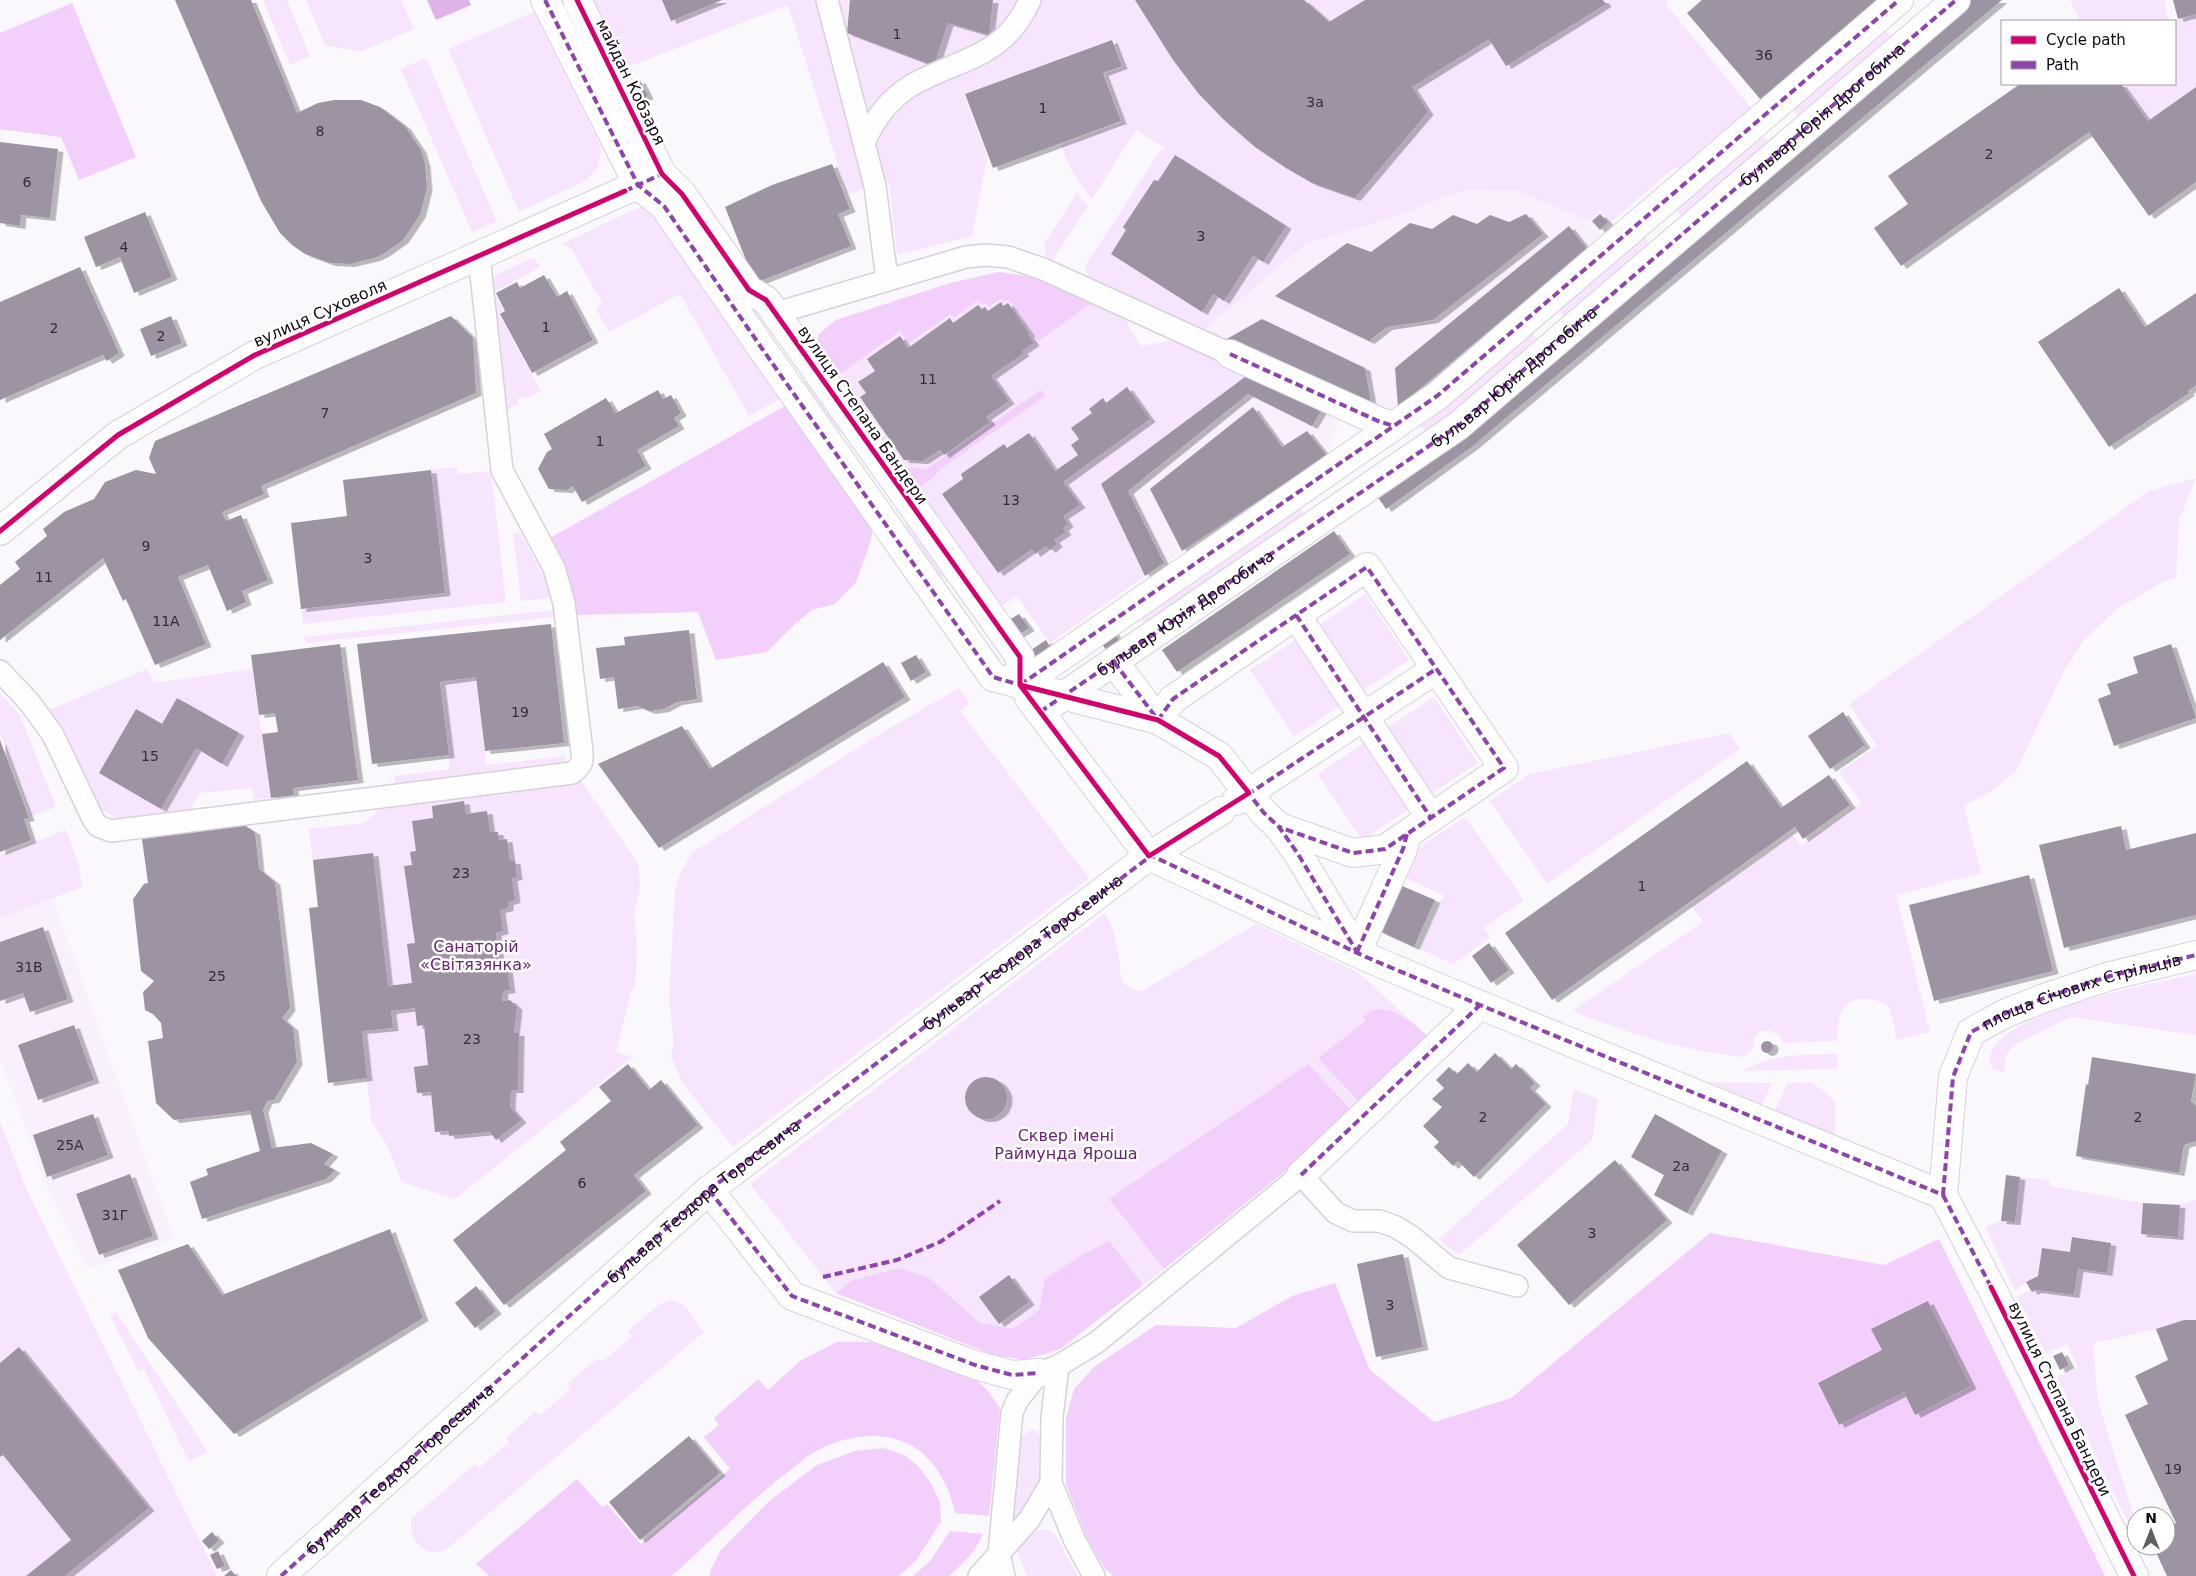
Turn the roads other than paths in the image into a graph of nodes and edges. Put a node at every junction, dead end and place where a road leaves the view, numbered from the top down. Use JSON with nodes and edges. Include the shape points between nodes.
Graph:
{"nodes":[{"id":1,"x":545,"y":0,"type":"edge"},
{"id":2,"x":577,"y":0,"type":"edge"},
{"id":3,"x":827,"y":0,"type":"edge"},
{"id":4,"x":1030,"y":0,"type":"edge"},
{"id":5,"x":1899,"y":0,"type":"edge"},
{"id":6,"x":1956,"y":0,"type":"edge"},
{"id":7,"x":864,"y":143,"type":"junction"},
{"id":8,"x":641,"y":183,"type":"junction"},
{"id":9,"x":479,"y":256,"type":"junction"},
{"id":10,"x":887,"y":280,"type":"junction"},
{"id":11,"x":779,"y":312,"type":"junction"},
{"id":12,"x":1230,"y":354,"type":"joint"},
{"id":13,"x":1394,"y":426,"type":"junction"},
{"id":14,"x":0,"y":531,"type":"edge"},
{"id":15,"x":1296,"y":615,"type":"junction"},
{"id":16,"x":1114,"y":662,"type":"junction"},
{"id":17,"x":1436,"y":668,"type":"junction"},
{"id":18,"x":0,"y":671,"type":"edge"},
{"id":19,"x":1020,"y":685,"type":"junction"},
{"id":20,"x":1064,"y":696,"type":"junction"},
{"id":21,"x":1040,"y":712,"type":"junction"},
{"id":22,"x":1364,"y":717,"type":"junction"},
{"id":23,"x":1158,"y":720,"type":"junction"},
{"id":24,"x":1235,"y":802,"type":"junction"},
{"id":25,"x":1431,"y":818,"type":"junction"},
{"id":26,"x":1279,"y":827,"type":"junction"},
{"id":27,"x":1407,"y":834,"type":"junction"},
{"id":28,"x":1150,"y":856,"type":"junction"},
{"id":29,"x":1357,"y":952,"type":"junction"},
{"id":30,"x":2196,"y":955,"type":"edge"},
{"id":31,"x":1480,"y":1006,"type":"junction"},
{"id":32,"x":1301,"y":1176,"type":"junction"},
{"id":33,"x":710,"y":1190,"type":"junction"},
{"id":34,"x":1943,"y":1195,"type":"junction"},
{"id":35,"x":1517,"y":1286,"type":"dead end"},
{"id":36,"x":1049,"y":1370,"type":"junction"},
{"id":37,"x":1051,"y":1483,"type":"junction"},
{"id":38,"x":1000,"y":1552,"type":"junction"},
{"id":39,"x":280,"y":1576,"type":"edge"},
{"id":40,"x":978,"y":1576,"type":"edge"},
{"id":41,"x":1004,"y":1576,"type":"edge"},
{"id":42,"x":1094,"y":1576,"type":"edge"},
{"id":43,"x":2134,"y":1576,"type":"edge"}],
"edges":[{"from":1,"to":8,"type":"street"},
{"from":2,"to":8,"type":"street","name":"майдан Кобзаря"},
{"from":3,"to":7,"type":"lane"},
{"from":4,"to":7,"type":"lane","via":[[1014,25],[988,50],[922,80],[900,94],[872,124]]},
{"from":5,"to":13,"type":"street","name":"бульвар Юрія Дрогобича","via":[[1437,396]]},
{"from":6,"to":16,"type":"street","name":"бульвар Юрія Дрогобича","via":[[1458,426]]},
{"from":7,"to":10,"type":"lane","via":[[875,186]]},
{"from":8,"to":9,"type":"street","name":"вулиця Суховоля"},
{"from":8,"to":11,"type":"street","name":"вулиця Степана Бандери","via":[[682,194],[749,290]]},
{"from":8,"to":19,"type":"street","via":[[664,206],[993,677]]},
{"from":9,"to":14,"type":"street","name":"вулиця Суховоля","via":[[246,360],[118,435]]},
{"from":9,"to":18,"type":"lane","via":[[502,470],[554,568],[564,603],[582,762],[578,768],[572,773],[111,831],[98,826],[86,808],[53,735],[30,702]]},
{"from":10,"to":11,"type":"lane"},
{"from":10,"to":12,"type":"lane","via":[[966,257],[1008,257],[1043,269]]},
{"from":11,"to":19,"type":"street","name":"вулиця Степана Бандери","via":[[1020,657]]},
{"from":12,"to":13,"type":"street"},
{"from":13,"to":19,"type":"street","name":"бульвар Юрія Дрогобича"},
{"from":15,"to":17,"type":"street","via":[[1368,567]]},
{"from":15,"to":22,"type":"street"},
{"from":15,"to":23,"type":"street","via":[[1172,699]]},
{"from":16,"to":20,"type":"street","name":"бульвар Юрія Дрогобича"},
{"from":16,"to":23,"type":"street"},
{"from":17,"to":22,"type":"street","name":"бульвар Теодора Торосевича"},
{"from":17,"to":25,"type":"street","via":[[1504,768]]},
{"from":19,"to":20,"type":"street"},
{"from":19,"to":21,"type":"street"},
{"from":20,"to":21,"type":"street","name":"бульвар Юрія Дрогобича"},
{"from":20,"to":23,"type":"street"},
{"from":21,"to":28,"type":"street"},
{"from":22,"to":24,"type":"street","name":"бульвар Теодора Торосевича"},
{"from":22,"to":25,"type":"street"},
{"from":23,"to":24,"type":"street","via":[[1219,756]]},
{"from":24,"to":26,"type":"street","via":[[1264,813]]},
{"from":24,"to":28,"type":"street","name":"бульвар Теодора Торосевича"},
{"from":25,"to":27,"type":"street"},
{"from":26,"to":27,"type":"street","via":[[1353,853],[1385,849]]},
{"from":26,"to":29,"type":"street"},
{"from":27,"to":29,"type":"street","via":[[1404,849]]},
{"from":28,"to":29,"type":"street"},
{"from":28,"to":33,"type":"street","name":"бульвар Теодора Торосевича"},
{"from":29,"to":31,"type":"street"},
{"from":30,"to":34,"type":"street","name":"площа Січових Стрільців","via":[[2110,976],[2047,997],[2006,1013],[1971,1032],[1953,1076]]},
{"from":31,"to":32,"type":"street"},
{"from":31,"to":34,"type":"street"},
{"from":32,"to":35,"type":"lane","via":[[1336,1212],[1352,1221],[1379,1221],[1396,1227],[1449,1268]]},
{"from":32,"to":36,"type":"lane","via":[[1096,1343]]},
{"from":33,"to":36,"type":"street","via":[[792,1296],[975,1365],[1012,1374]]},
{"from":33,"to":39,"type":"street","name":"бульвар Теодора Торосевича"},
{"from":34,"to":43,"type":"street","name":"вулиця Степана Бандери"},
{"from":36,"to":37,"type":"lane"},
{"from":36,"to":38,"type":"lane","via":[[1017,1401],[1012,1413]]},
{"from":37,"to":38,"type":"lane","via":[[1029,1520]]},
{"from":37,"to":42,"type":"lane","via":[[1075,1541]]},
{"from":38,"to":40,"type":"lane"},
{"from":38,"to":41,"type":"lane"}]}
